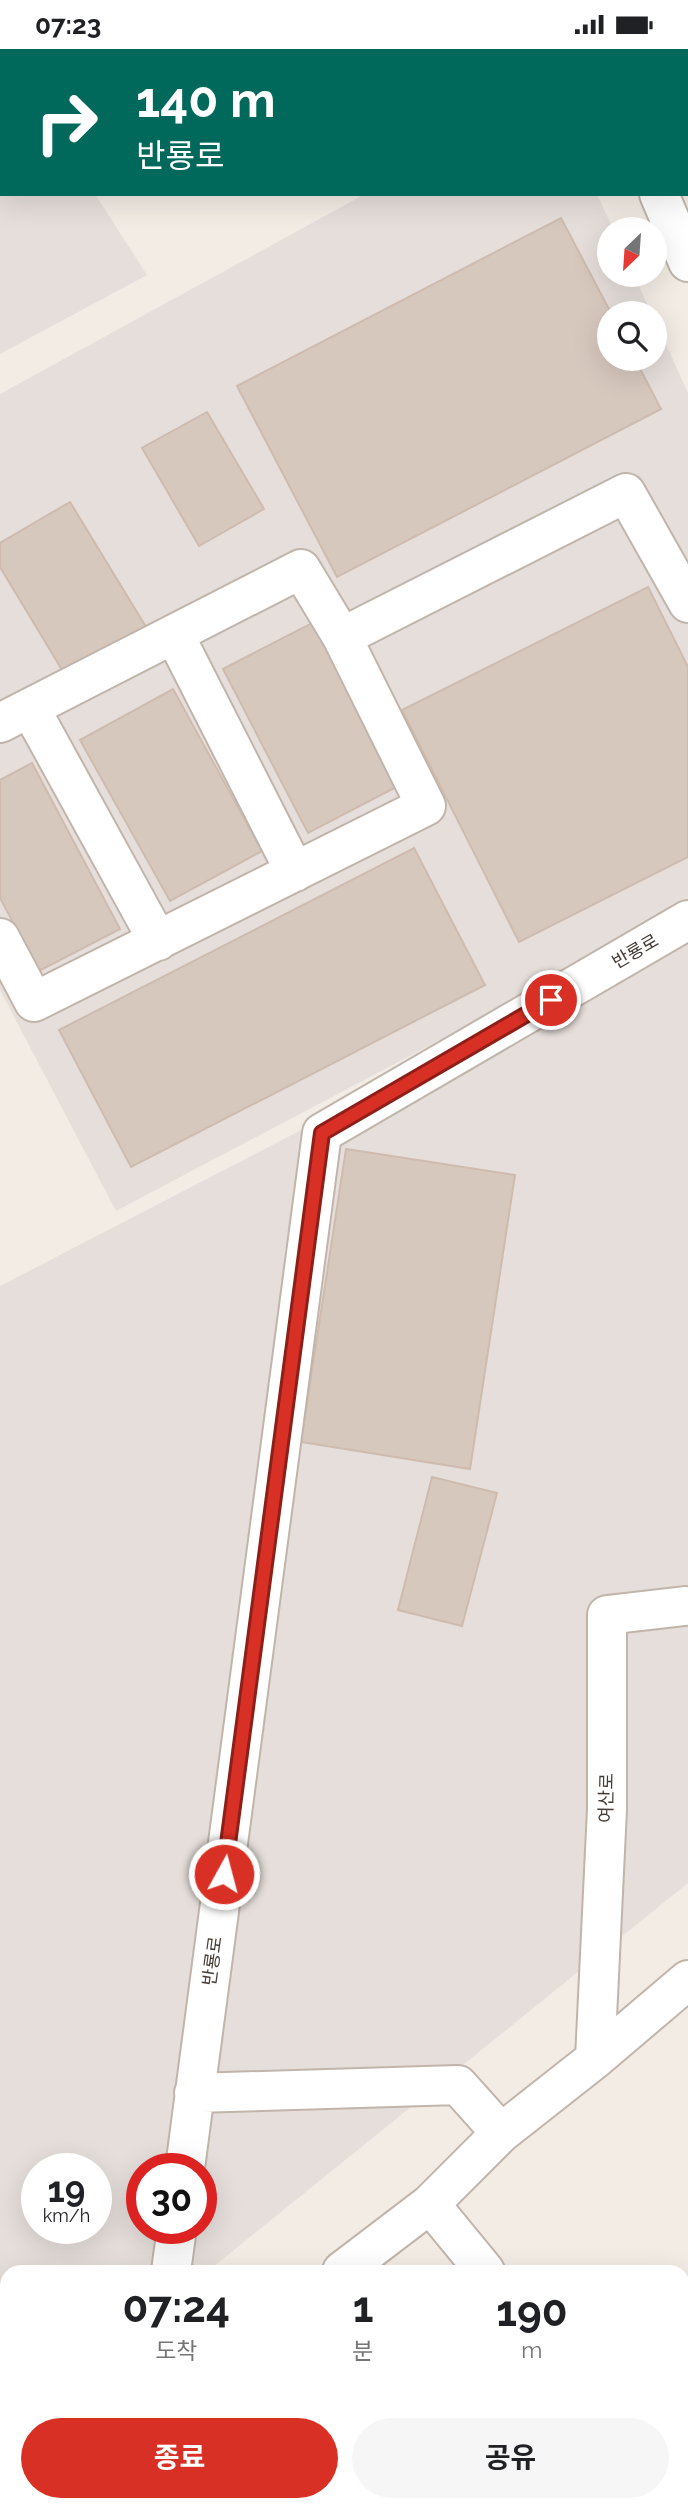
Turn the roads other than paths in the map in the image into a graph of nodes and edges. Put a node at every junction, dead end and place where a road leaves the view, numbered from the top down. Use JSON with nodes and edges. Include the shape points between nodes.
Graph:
{"nodes":[{"id":1,"x":660,"y":196,"type":"edge"},
{"id":2,"x":688,"y":262,"type":"edge"},
{"id":3,"x":688,"y":603,"type":"edge"},
{"id":4,"x":174,"y":634,"type":"junction"},
{"id":5,"x":342,"y":637,"type":"junction"},
{"id":6,"x":15,"y":715,"type":"edge"},
{"id":7,"x":295,"y":872,"type":"junction"},
{"id":8,"x":688,"y":920,"type":"edge"},
{"id":9,"x":0,"y":938,"type":"edge"},
{"id":10,"x":158,"y":941,"type":"junction"},
{"id":11,"x":685,"y":1606,"type":"dead end"},
{"id":12,"x":688,"y":1980,"type":"edge"},
{"id":13,"x":595,"y":2059,"type":"junction"},
{"id":14,"x":194,"y":2093,"type":"junction"},
{"id":15,"x":501,"y":2133,"type":"junction"},
{"id":16,"x":187,"y":2153,"type":"edge"},
{"id":17,"x":430,"y":2204,"type":"junction"},
{"id":18,"x":175,"y":2244,"type":"edge"},
{"id":19,"x":172,"y":2265,"type":"edge"},
{"id":20,"x":350,"y":2265,"type":"edge"},
{"id":21,"x":480,"y":2265,"type":"edge"}],
"edges":[{"from":1,"to":2,"type":"street"},
{"from":3,"to":5,"type":"street","via":[[626,493]]},
{"from":4,"to":5,"type":"street","via":[[301,569]]},
{"from":4,"to":6,"type":"street"},
{"from":4,"to":7,"type":"street"},
{"from":5,"to":7,"type":"street","via":[[426,806]]},
{"from":6,"to":10,"type":"street"},
{"from":7,"to":10,"type":"street"},
{"from":8,"to":14,"type":"street","name":"반룡로","via":[[322,1133]]},
{"from":9,"to":10,"type":"street","via":[[34,1002]]},
{"from":11,"to":13,"type":"street","name":"여산로","via":[[607,1615],[607,1809]]},
{"from":12,"to":13,"type":"street"},
{"from":13,"to":15,"type":"street"},
{"from":14,"to":15,"type":"street","via":[[458,2085]]},
{"from":14,"to":16,"type":"street","name":"반룡로"},
{"from":15,"to":17,"type":"street"},
{"from":17,"to":20,"type":"street"},
{"from":17,"to":21,"type":"street"},
{"from":18,"to":19,"type":"street"}]}
